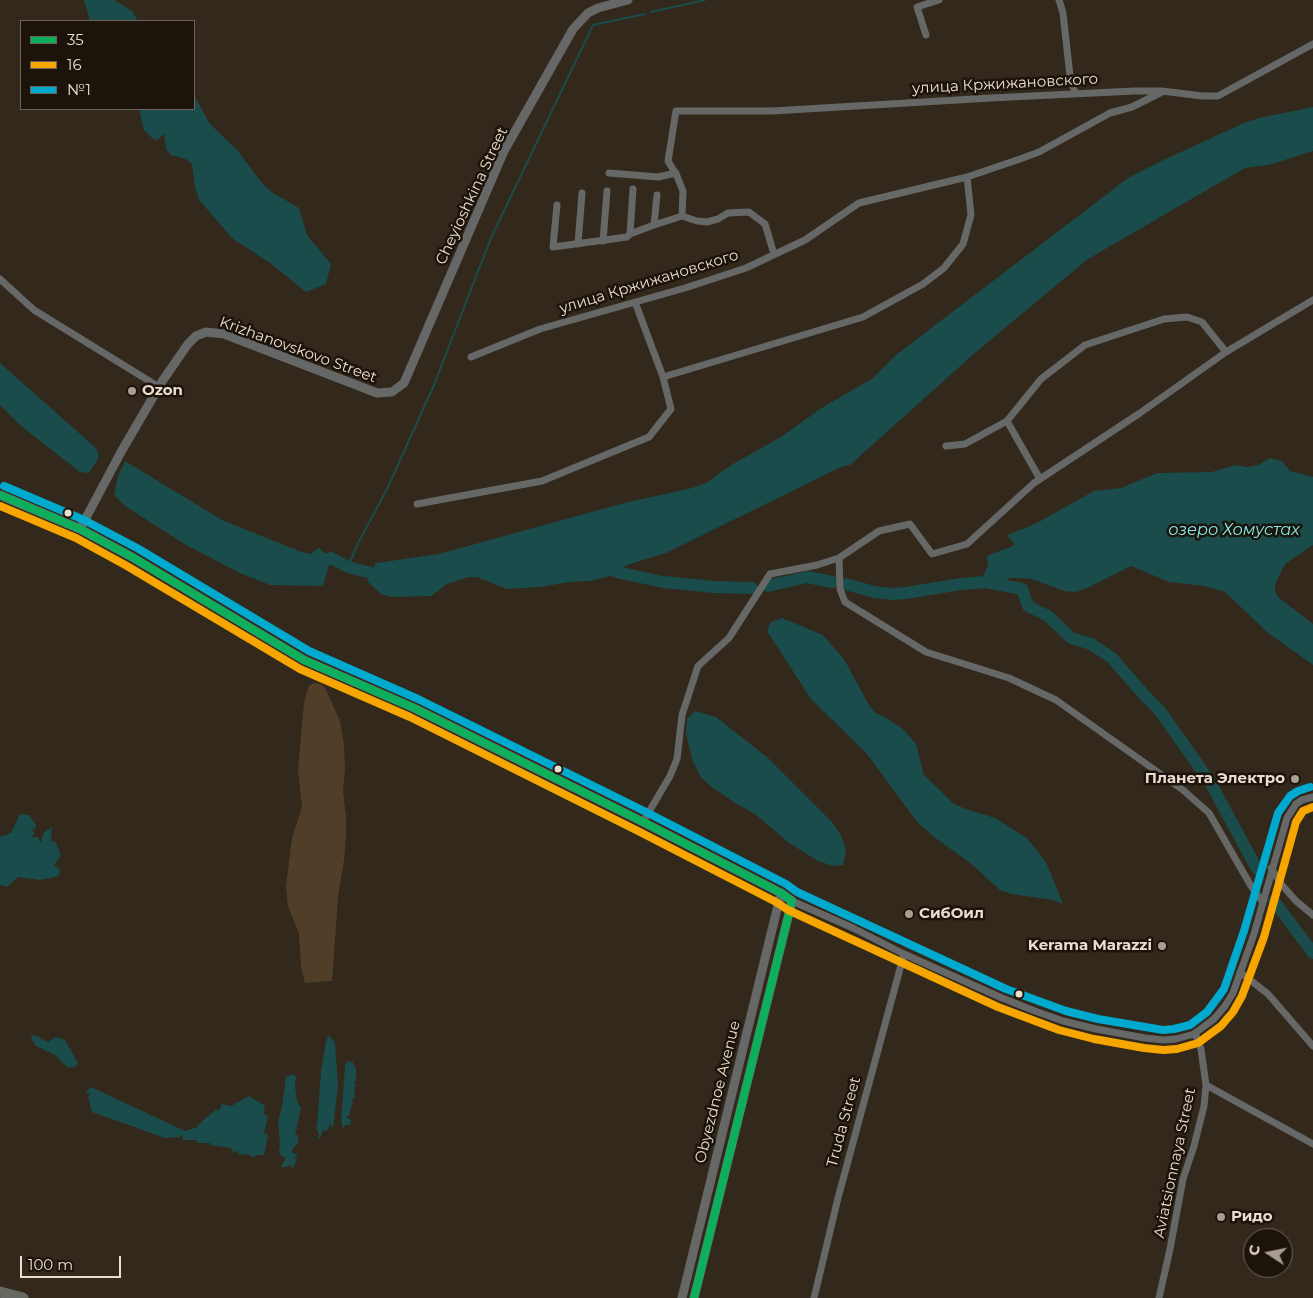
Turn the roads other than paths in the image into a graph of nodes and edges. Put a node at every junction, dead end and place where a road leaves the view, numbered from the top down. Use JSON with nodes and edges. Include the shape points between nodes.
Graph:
{"nodes":[{"id":1,"x":628,"y":0,"type":"edge"},
{"id":2,"x":939,"y":0,"type":"edge"},
{"id":3,"x":1059,"y":0,"type":"edge"},
{"id":4,"x":926,"y":35,"type":"dead end"},
{"id":5,"x":1313,"y":44,"type":"edge"},
{"id":6,"x":1162,"y":92,"type":"junction"},
{"id":7,"x":1075,"y":94,"type":"junction"},
{"id":8,"x":610,"y":173,"type":"dead end"},
{"id":9,"x":676,"y":173,"type":"junction"},
{"id":10,"x":967,"y":177,"type":"junction"},
{"id":11,"x":633,"y":189,"type":"dead end"},
{"id":12,"x":607,"y":191,"type":"dead end"},
{"id":13,"x":582,"y":193,"type":"dead end"},
{"id":14,"x":656,"y":195,"type":"dead end"},
{"id":15,"x":557,"y":205,"type":"dead end"},
{"id":16,"x":682,"y":216,"type":"junction"},
{"id":17,"x":654,"y":224,"type":"junction"},
{"id":18,"x":630,"y":234,"type":"junction"},
{"id":19,"x":603,"y":241,"type":"junction"},
{"id":20,"x":578,"y":244,"type":"junction"},
{"id":21,"x":774,"y":254,"type":"junction"},
{"id":22,"x":0,"y":279,"type":"edge"},
{"id":23,"x":1313,"y":300,"type":"edge"},
{"id":24,"x":635,"y":302,"type":"junction"},
{"id":25,"x":1226,"y":352,"type":"junction"},
{"id":26,"x":471,"y":357,"type":"dead end"},
{"id":27,"x":663,"y":377,"type":"junction"},
{"id":28,"x":404,"y":383,"type":"joint"},
{"id":29,"x":159,"y":387,"type":"junction"},
{"id":30,"x":1007,"y":421,"type":"junction"},
{"id":31,"x":946,"y":446,"type":"dead end"},
{"id":32,"x":1040,"y":479,"type":"junction"},
{"id":33,"x":0,"y":495,"type":"edge"},
{"id":34,"x":417,"y":504,"type":"dead end"},
{"id":35,"x":80,"y":529,"type":"junction"},
{"id":36,"x":839,"y":558,"type":"junction"},
{"id":37,"x":1313,"y":797,"type":"edge"},
{"id":38,"x":643,"y":822,"type":"junction"},
{"id":39,"x":1271,"y":868,"type":"junction"},
{"id":40,"x":781,"y":894,"type":"junction"},
{"id":41,"x":792,"y":901,"type":"junction"},
{"id":42,"x":1262,"y":901,"type":"junction"},
{"id":43,"x":1313,"y":915,"type":"edge"},
{"id":44,"x":904,"y":954,"type":"junction"},
{"id":45,"x":1240,"y":972,"type":"junction"},
{"id":46,"x":1195,"y":1033,"type":"junction"},
{"id":47,"x":1313,"y":1046,"type":"edge"},
{"id":48,"x":1206,"y":1085,"type":"junction"},
{"id":49,"x":1313,"y":1144,"type":"edge"},
{"id":50,"x":0,"y":1292,"type":"edge"},
{"id":51,"x":23,"y":1298,"type":"edge"},
{"id":52,"x":682,"y":1298,"type":"edge"},
{"id":53,"x":694,"y":1298,"type":"edge"},
{"id":54,"x":814,"y":1298,"type":"edge"},
{"id":55,"x":1159,"y":1298,"type":"edge"}],
"edges":[{"from":1,"to":28,"type":"street","name":"Cheyioshkina Street","via":[[588,13],[573,29],[504,151]]},
{"from":2,"to":4,"type":"street","via":[[917,7]]},
{"from":3,"to":7,"type":"street"},
{"from":5,"to":6,"type":"street","name":"улица Кржижановского","via":[[1218,96]]},
{"from":6,"to":7,"type":"street","name":"улица Кржижановского"},
{"from":6,"to":10,"type":"street","name":"улица Кржижановского","via":[[1132,107],[1110,113],[1039,152]]},
{"from":7,"to":9,"type":"street","name":"улица Кржижановского","via":[[772,111],[676,111],[668,161]]},
{"from":8,"to":9,"type":"street","via":[[658,177]]},
{"from":9,"to":16,"type":"street","via":[[683,191]]},
{"from":10,"to":21,"type":"street","name":"улица Кржижановского","via":[[860,203],[805,240]]},
{"from":10,"to":27,"type":"street","via":[[971,214],[963,244],[944,268],[923,284],[863,317]]},
{"from":11,"to":18,"type":"street"},
{"from":12,"to":19,"type":"street"},
{"from":13,"to":20,"type":"street"},
{"from":14,"to":17,"type":"street"},
{"from":15,"to":20,"type":"street","via":[[552,247]]},
{"from":16,"to":17,"type":"street"},
{"from":16,"to":21,"type":"street","via":[[707,222],[728,213],[749,212],[765,224]]},
{"from":17,"to":18,"type":"street"},
{"from":18,"to":19,"type":"street"},
{"from":19,"to":20,"type":"street"},
{"from":21,"to":24,"type":"street","name":"улица Кржижановского","via":[[746,268]]},
{"from":22,"to":29,"type":"street","via":[[34,310]]},
{"from":23,"to":25,"type":"street"},
{"from":24,"to":26,"type":"street","name":"улица Кржижановского","via":[[540,329]]},
{"from":24,"to":27,"type":"street"},
{"from":25,"to":30,"type":"street","via":[[1202,322],[1187,317],[1164,319],[1085,345],[1041,379]]},
{"from":25,"to":32,"type":"street"},
{"from":27,"to":34,"type":"street","via":[[671,409],[649,437],[542,481]]},
{"from":28,"to":29,"type":"street","name":"Krizhanovskovo Street","via":[[392,392],[377,393],[224,334],[206,332],[188,344]]},
{"from":29,"to":35,"type":"street","name":"Krizhanovskovo Street"},
{"from":30,"to":31,"type":"street","via":[[965,444]]},
{"from":30,"to":32,"type":"street"},
{"from":32,"to":36,"type":"street","via":[[967,544],[932,554],[910,524],[879,531]]},
{"from":33,"to":35,"type":"street"},
{"from":35,"to":38,"type":"street","via":[[304,660],[414,708]]},
{"from":36,"to":38,"type":"street","via":[[770,574],[729,638],[698,666],[682,715],[677,760]]},
{"from":36,"to":42,"type":"street","via":[[840,589],[845,602],[926,652],[1009,678],[1056,700],[1182,790],[1209,813]]},
{"from":37,"to":39,"type":"street","via":[[1296,804],[1289,813]]},
{"from":38,"to":40,"type":"street"},
{"from":39,"to":42,"type":"street"},
{"from":39,"to":43,"type":"street","via":[[1296,901]]},
{"from":40,"to":41,"type":"street"},
{"from":40,"to":52,"type":"street","name":"Obyezdnoe Avenue"},
{"from":41,"to":44,"type":"street"},
{"from":41,"to":53,"type":"street","name":"Obyezdnoe Avenue"},
{"from":42,"to":45,"type":"street"},
{"from":44,"to":46,"type":"street","via":[[1063,1021],[1163,1040]]},
{"from":44,"to":54,"type":"street","name":"Truda Street"},
{"from":45,"to":46,"type":"street","via":[[1225,1006]]},
{"from":45,"to":47,"type":"street","via":[[1268,994]]},
{"from":46,"to":48,"type":"street","name":"Aviatsionnaya Street","via":[[1201,1049]]},
{"from":48,"to":49,"type":"street"},
{"from":48,"to":55,"type":"street","name":"Aviatsionnaya Street","via":[[1202,1118],[1181,1188]]},
{"from":50,"to":51,"type":"main road"}]}
